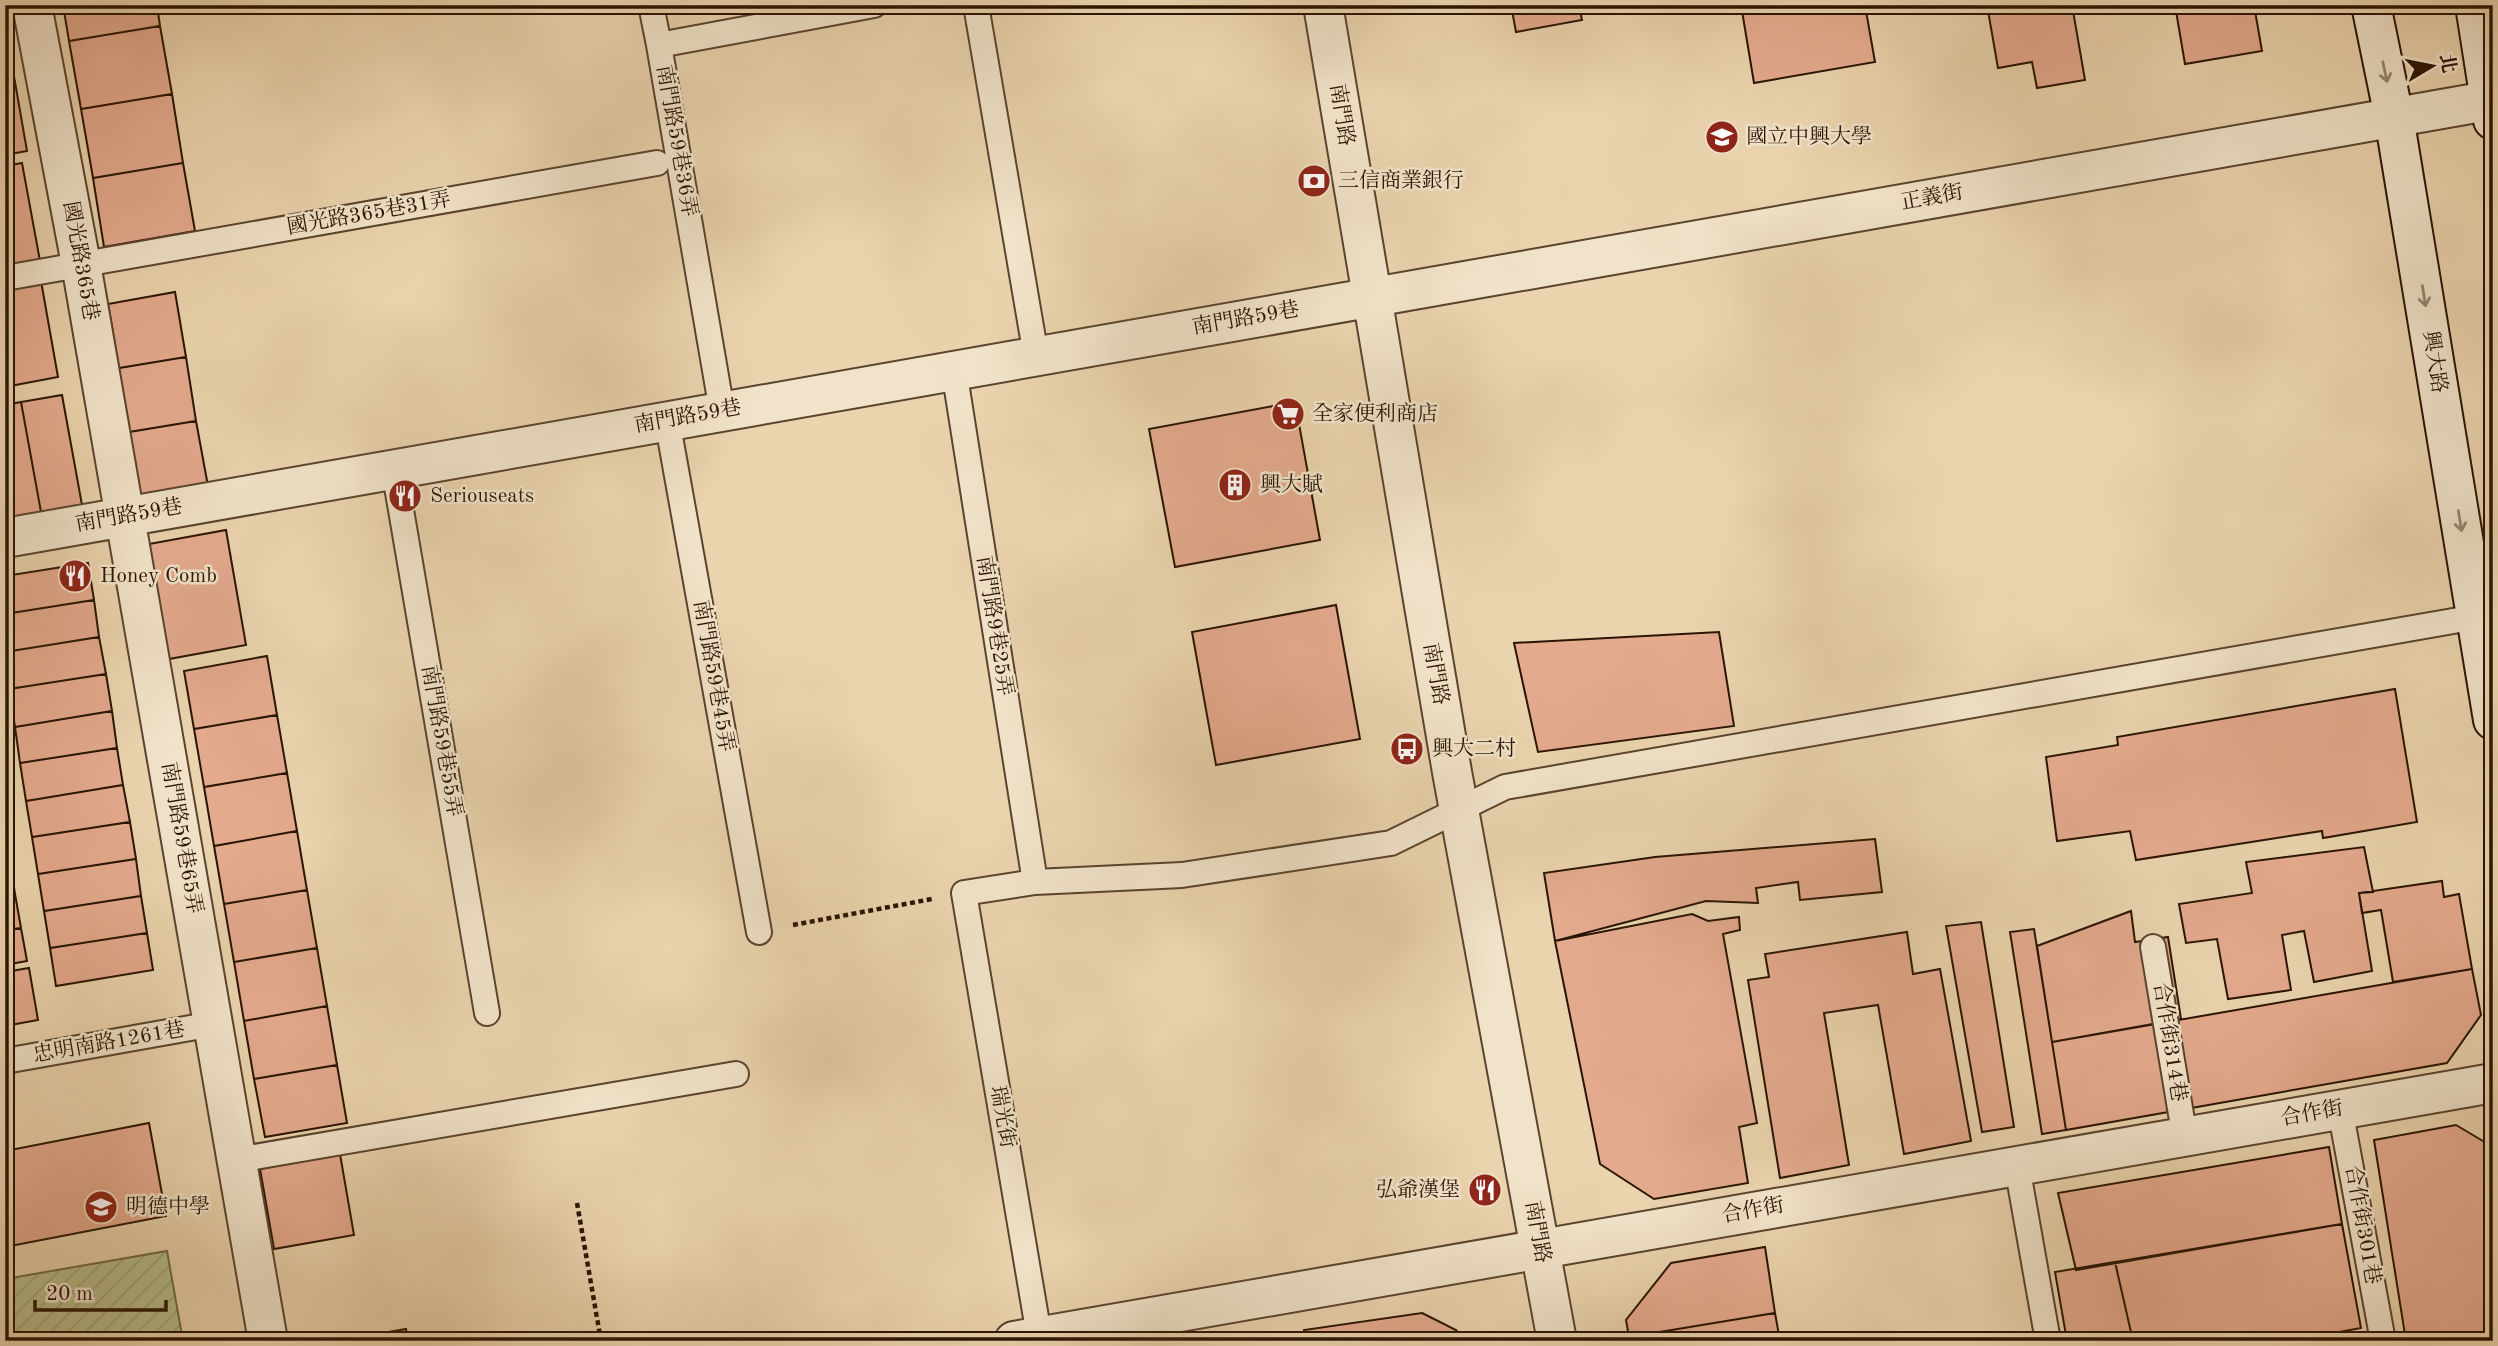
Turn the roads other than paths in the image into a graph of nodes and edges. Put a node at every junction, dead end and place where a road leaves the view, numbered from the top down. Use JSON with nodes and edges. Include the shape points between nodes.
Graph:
{"nodes":[{"id":1,"x":32,"y":5,"type":"edge"},
{"id":2,"x":651,"y":5,"type":"edge"},
{"id":3,"x":874,"y":5,"type":"edge"},
{"id":4,"x":976,"y":5,"type":"edge"},
{"id":5,"x":1322,"y":5,"type":"edge"},
{"id":6,"x":2371,"y":5,"type":"edge"},
{"id":7,"x":2475,"y":5,"type":"edge"},
{"id":8,"x":659,"y":45,"type":"junction"},
{"id":9,"x":2491,"y":107,"type":"edge"},
{"id":10,"x":2394,"y":117,"type":"junction"},
{"id":11,"x":657,"y":163,"type":"dead end"},
{"id":12,"x":80,"y":264,"type":"junction"},
{"id":13,"x":5,"y":278,"type":"edge"},
{"id":14,"x":1370,"y":297,"type":"junction"},
{"id":15,"x":1037,"y":356,"type":"junction"},
{"id":16,"x":954,"y":370,"type":"junction"},
{"id":17,"x":722,"y":411,"type":"junction"},
{"id":18,"x":667,"y":420,"type":"junction"},
{"id":19,"x":394,"y":469,"type":"junction"},
{"id":20,"x":125,"y":516,"type":"junction"},
{"id":21,"x":5,"y":538,"type":"edge"},
{"id":22,"x":2476,"y":617,"type":"junction"},
{"id":23,"x":2493,"y":720,"type":"edge"},
{"id":24,"x":1459,"y":809,"type":"junction"},
{"id":25,"x":1035,"y":882,"type":"junction"},
{"id":26,"x":759,"y":932,"type":"road end"},
{"id":27,"x":2153,"y":947,"type":"dead end"},
{"id":28,"x":487,"y":1013,"type":"dead end"},
{"id":29,"x":213,"y":1024,"type":"junction"},
{"id":30,"x":5,"y":1061,"type":"edge"},
{"id":31,"x":736,"y":1074,"type":"dead end"},
{"id":32,"x":2493,"y":1083,"type":"edge"},
{"id":33,"x":2340,"y":1109,"type":"junction"},
{"id":34,"x":2185,"y":1138,"type":"junction"},
{"id":35,"x":237,"y":1160,"type":"junction"},
{"id":36,"x":2017,"y":1166,"type":"junction"},
{"id":37,"x":1539,"y":1247,"type":"junction"},
{"id":38,"x":1031,"y":1339,"type":"edge"},
{"id":39,"x":268,"y":1341,"type":"edge"},
{"id":40,"x":1557,"y":1341,"type":"edge"},
{"id":41,"x":2048,"y":1341,"type":"edge"},
{"id":42,"x":2383,"y":1341,"type":"edge"}],
"edges":[{"from":1,"to":12,"type":"street","name":"國光路365巷"},
{"from":2,"to":8,"type":"lane"},
{"from":3,"to":8,"type":"lane","name":"南門路59巷36弄"},
{"from":4,"to":15,"type":"lane"},
{"from":5,"to":14,"type":"street","name":"南門路"},
{"from":6,"to":10,"type":"street","name":"興大路","one_way":true},
{"from":7,"to":9,"type":"street"},
{"from":8,"to":17,"type":"lane","name":"南門路59巷36弄"},
{"from":9,"to":10,"type":"street","name":"正義街"},
{"from":10,"to":14,"type":"street","name":"正義街"},
{"from":10,"to":22,"type":"street","name":"興大路","one_way":true},
{"from":11,"to":12,"type":"lane","name":"國光路365巷31弄"},
{"from":12,"to":13,"type":"lane","name":"國光路365巷31弄"},
{"from":12,"to":20,"type":"street","name":"國光路365巷"},
{"from":14,"to":15,"type":"street","name":"南門路59巷"},
{"from":14,"to":24,"type":"street","name":"南門路"},
{"from":15,"to":16,"type":"street","name":"南門路59巷"},
{"from":16,"to":17,"type":"street","name":"南門路59巷"},
{"from":16,"to":25,"type":"lane","name":"南門路9巷25弄"},
{"from":17,"to":18,"type":"street","name":"南門路59巷"},
{"from":18,"to":19,"type":"street","name":"南門路59巷"},
{"from":18,"to":26,"type":"lane","name":"南門路59巷45弄"},
{"from":19,"to":20,"type":"street","name":"南門路59巷"},
{"from":19,"to":28,"type":"lane","name":"南門路59巷55弄"},
{"from":20,"to":21,"type":"street","name":"南門路59巷"},
{"from":20,"to":29,"type":"street","name":"南門路59巷65弄"},
{"from":22,"to":23,"type":"street","name":"興大路"},
{"from":22,"to":24,"type":"lane","via":[[1505,787]]},
{"from":24,"to":25,"type":"lane","via":[[1391,843],[1182,874]]},
{"from":24,"to":37,"type":"street","name":"南門路"},
{"from":25,"to":38,"type":"lane","name":"瑞光街","via":[[964,894]]},
{"from":27,"to":34,"type":"lane","name":"合作街314巷"},
{"from":29,"to":30,"type":"lane","name":"忠明南路1261巷"},
{"from":29,"to":35,"type":"street","name":"南門路59巷65弄"},
{"from":31,"to":35,"type":"lane"},
{"from":32,"to":33,"type":"street","name":"合作街"},
{"from":33,"to":34,"type":"street","name":"合作街"},
{"from":33,"to":42,"type":"lane","name":"合作街301巷"},
{"from":34,"to":36,"type":"street","name":"合作街"},
{"from":35,"to":39,"type":"street","name":"南門路59巷65弄"},
{"from":36,"to":37,"type":"street","name":"合作街"},
{"from":36,"to":41,"type":"lane"},
{"from":37,"to":38,"type":"street","name":"合作街"},
{"from":37,"to":40,"type":"street","name":"南門路"}]}
